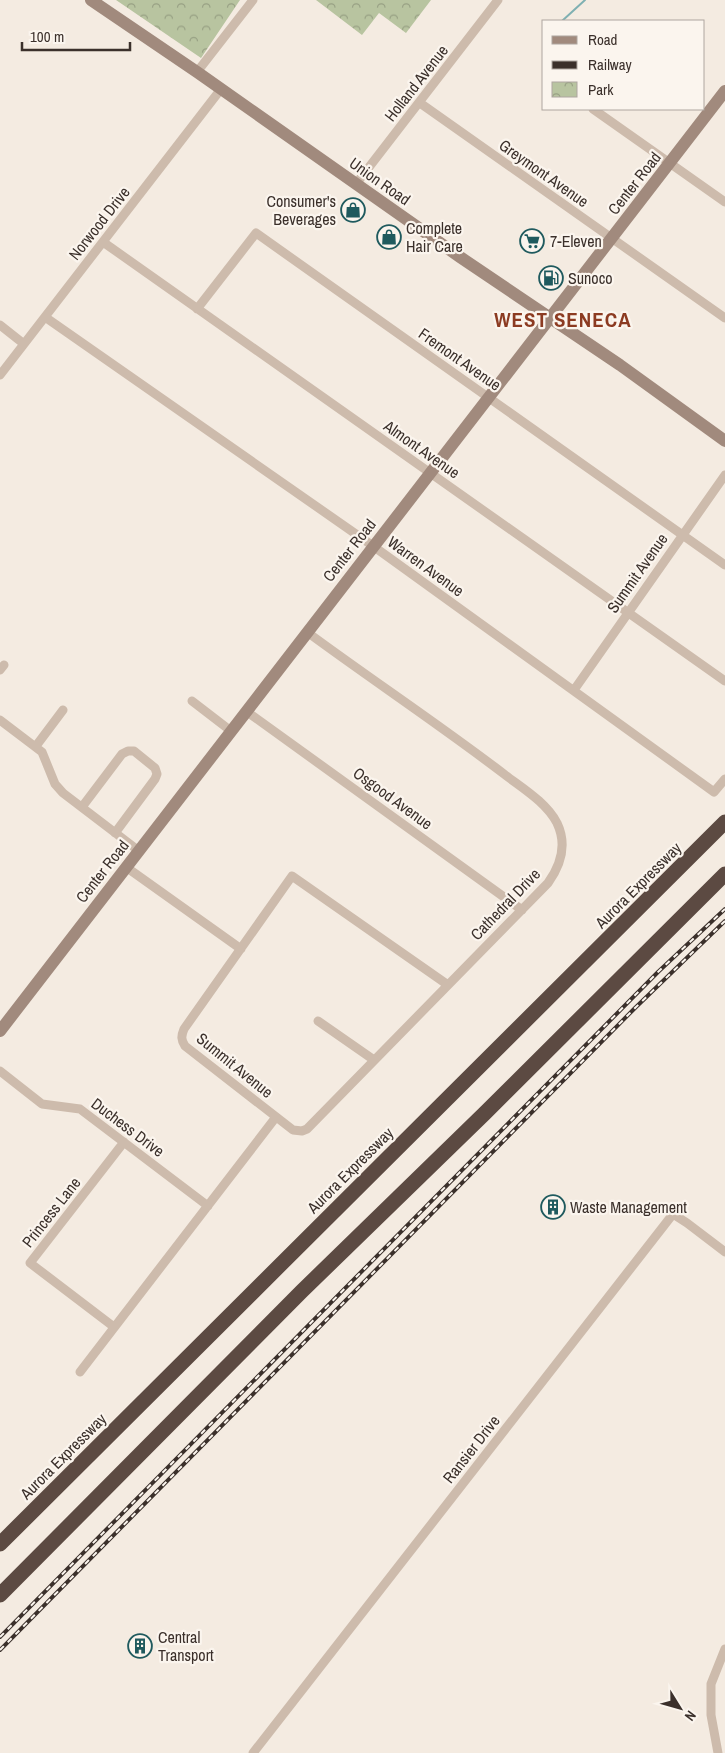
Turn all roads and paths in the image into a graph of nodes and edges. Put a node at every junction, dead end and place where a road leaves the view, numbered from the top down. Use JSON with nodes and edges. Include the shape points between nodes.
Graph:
{"nodes":[{"id":1,"x":91,"y":0,"type":"edge"},
{"id":2,"x":253,"y":0,"type":"edge"},
{"id":3,"x":498,"y":0,"type":"edge"},
{"id":4,"x":197,"y":72,"type":"junction"},
{"id":5,"x":221,"y":89,"type":"junction"},
{"id":6,"x":725,"y":91,"type":"edge"},
{"id":7,"x":420,"y":103,"type":"junction"},
{"id":8,"x":595,"y":110,"type":"edge"},
{"id":9,"x":670,"y":163,"type":"junction"},
{"id":10,"x":356,"y":184,"type":"junction"},
{"id":11,"x":725,"y":202,"type":"edge"},
{"id":12,"x":611,"y":239,"type":"junction"},
{"id":13,"x":103,"y":242,"type":"junction"},
{"id":14,"x":197,"y":309,"type":"junction"},
{"id":15,"x":45,"y":317,"type":"junction"},
{"id":16,"x":725,"y":318,"type":"edge"},
{"id":17,"x":550,"y":319,"type":"junction"},
{"id":18,"x":0,"y":325,"type":"edge"},
{"id":19,"x":24,"y":344,"type":"junction"},
{"id":20,"x":0,"y":375,"type":"edge"},
{"id":21,"x":489,"y":397,"type":"junction"},
{"id":22,"x":725,"y":441,"type":"edge"},
{"id":23,"x":429,"y":473,"type":"junction"},
{"id":24,"x":725,"y":475,"type":"edge"},
{"id":25,"x":682,"y":534,"type":"junction"},
{"id":26,"x":373,"y":546,"type":"junction"},
{"id":27,"x":725,"y":565,"type":"edge"},
{"id":28,"x":628,"y":612,"type":"junction"},
{"id":29,"x":307,"y":632,"type":"junction"},
{"id":30,"x":725,"y":681,"type":"edge"},
{"id":31,"x":574,"y":690,"type":"junction"},
{"id":32,"x":192,"y":701,"type":"dead end"},
{"id":33,"x":63,"y":710,"type":"dead end"},
{"id":34,"x":246,"y":711,"type":"junction"},
{"id":35,"x":0,"y":720,"type":"edge"},
{"id":36,"x":231,"y":731,"type":"junction"},
{"id":37,"x":36,"y":746,"type":"junction"},
{"id":38,"x":725,"y":779,"type":"edge"},
{"id":39,"x":82,"y":807,"type":"junction"},
{"id":40,"x":725,"y":822,"type":"edge"},
{"id":41,"x":116,"y":833,"type":"junction"},
{"id":42,"x":138,"y":851,"type":"junction"},
{"id":43,"x":126,"y":867,"type":"junction"},
{"id":44,"x":725,"y":874,"type":"edge"},
{"id":45,"x":522,"y":910,"type":"junction"},
{"id":46,"x":241,"y":949,"type":"junction"},
{"id":47,"x":448,"y":986,"type":"junction"},
{"id":48,"x":318,"y":1021,"type":"dead end"},
{"id":49,"x":0,"y":1030,"type":"edge"},
{"id":50,"x":374,"y":1060,"type":"junction"},
{"id":51,"x":0,"y":1071,"type":"edge"},
{"id":52,"x":276,"y":1117,"type":"junction"},
{"id":53,"x":124,"y":1142,"type":"junction"},
{"id":54,"x":208,"y":1206,"type":"junction"},
{"id":55,"x":725,"y":1252,"type":"edge"},
{"id":56,"x":114,"y":1328,"type":"junction"},
{"id":57,"x":80,"y":1372,"type":"dead end"},
{"id":58,"x":0,"y":1544,"type":"edge"},
{"id":59,"x":0,"y":1595,"type":"edge"},
{"id":60,"x":725,"y":1649,"type":"edge"},
{"id":61,"x":253,"y":1753,"type":"edge"},
{"id":62,"x":718,"y":1753,"type":"edge"}],
"edges":[{"from":1,"to":4,"type":"main road","name":"Union Road"},
{"from":2,"to":4,"type":"street"},
{"from":3,"to":7,"type":"street","name":"Holland Avenue"},
{"from":4,"to":5,"type":"main road","name":"Union Road"},
{"from":5,"to":10,"type":"main road","name":"Union Road"},
{"from":5,"to":13,"type":"street","name":"Norwood Drive"},
{"from":6,"to":9,"type":"main road","name":"Center Road"},
{"from":7,"to":10,"type":"street","name":"Holland Avenue"},
{"from":7,"to":12,"type":"street","name":"Greymont Avenue"},
{"from":8,"to":9,"type":"street"},
{"from":9,"to":11,"type":"street"},
{"from":9,"to":12,"type":"main road","name":"Center Road"},
{"from":10,"to":17,"type":"main road","name":"Union Road"},
{"from":12,"to":16,"type":"street","name":"Greymont Avenue"},
{"from":12,"to":17,"type":"main road","name":"Center Road"},
{"from":13,"to":14,"type":"street","name":"Almont Avenue"},
{"from":13,"to":15,"type":"street","name":"Norwood Drive"},
{"from":14,"to":21,"type":"street","name":"Fremont Avenue","via":[[256,233]]},
{"from":14,"to":23,"type":"street","name":"Almont Avenue"},
{"from":15,"to":19,"type":"street","name":"Norwood Drive"},
{"from":15,"to":26,"type":"street","name":"Warren Avenue"},
{"from":17,"to":21,"type":"main road","name":"Center Road"},
{"from":17,"to":22,"type":"main road","name":"Union Road"},
{"from":18,"to":19,"type":"street"},
{"from":19,"to":20,"type":"street","name":"Norwood Drive"},
{"from":21,"to":23,"type":"main road","name":"Center Road"},
{"from":21,"to":25,"type":"street","name":"Fremont Avenue"},
{"from":23,"to":26,"type":"main road","name":"Center Road"},
{"from":23,"to":28,"type":"street","name":"Almont Avenue"},
{"from":24,"to":25,"type":"street","name":"Summit Avenue"},
{"from":25,"to":27,"type":"street","name":"Fremont Avenue"},
{"from":25,"to":28,"type":"street","name":"Summit Avenue"},
{"from":26,"to":29,"type":"main road","name":"Center Road"},
{"from":26,"to":31,"type":"street","name":"Warren Avenue"},
{"from":28,"to":30,"type":"street","name":"Almont Avenue"},
{"from":28,"to":31,"type":"street","name":"Summit Avenue"},
{"from":29,"to":34,"type":"main road","name":"Center Road"},
{"from":29,"to":45,"type":"street","name":"Cathedral Drive","via":[[480,756],[545,806],[552,815],[558,824],[562,855],[548,883]]},
{"from":31,"to":38,"type":"street","name":"Warren Avenue","via":[[714,792]]},
{"from":32,"to":36,"type":"street"},
{"from":33,"to":37,"type":"street"},
{"from":34,"to":36,"type":"main road","name":"Center Road"},
{"from":34,"to":45,"type":"street","name":"Osgood Avenue"},
{"from":35,"to":37,"type":"street"},
{"from":36,"to":42,"type":"main road","name":"Center Road"},
{"from":37,"to":39,"type":"street","via":[[42,752],[55,784]]},
{"from":39,"to":41,"type":"street"},
{"from":39,"to":41,"type":"street","via":[[122,754],[134,751],[155,768],[157,774]]},
{"from":40,"to":58,"type":"highway","name":"Aurora Expressway"},
{"from":41,"to":42,"type":"street"},
{"from":42,"to":43,"type":"main road","name":"Center Road"},
{"from":43,"to":46,"type":"street"},
{"from":43,"to":49,"type":"main road","name":"Center Road"},
{"from":44,"to":59,"type":"highway","via":[[302,1291]]},
{"from":45,"to":47,"type":"street","name":"Cathedral Drive"},
{"from":46,"to":47,"type":"street","name":"Summit Avenue","via":[[292,876]]},
{"from":46,"to":52,"type":"street","name":"Summit Avenue","via":[[184,1030],[182,1042]]},
{"from":47,"to":50,"type":"street","name":"Cathedral Drive"},
{"from":48,"to":50,"type":"street"},
{"from":50,"to":52,"type":"street","name":"Cathedral Drive","via":[[307,1129],[293,1130]]},
{"from":51,"to":53,"type":"street","name":"Duchess Drive","via":[[42,1104],[80,1109]]},
{"from":52,"to":54,"type":"street","name":"Summit Avenue"},
{"from":53,"to":54,"type":"street","name":"Duchess Drive"},
{"from":53,"to":56,"type":"street","name":"Princess Lane","via":[[30,1263]]},
{"from":54,"to":56,"type":"street","name":"Summit Avenue"},
{"from":55,"to":61,"type":"street","name":"Ransier Drive","via":[[673,1214]]},
{"from":56,"to":57,"type":"street","name":"Summit Avenue"},
{"from":60,"to":62,"type":"street","via":[[711,1684],[711,1715]]}]}
